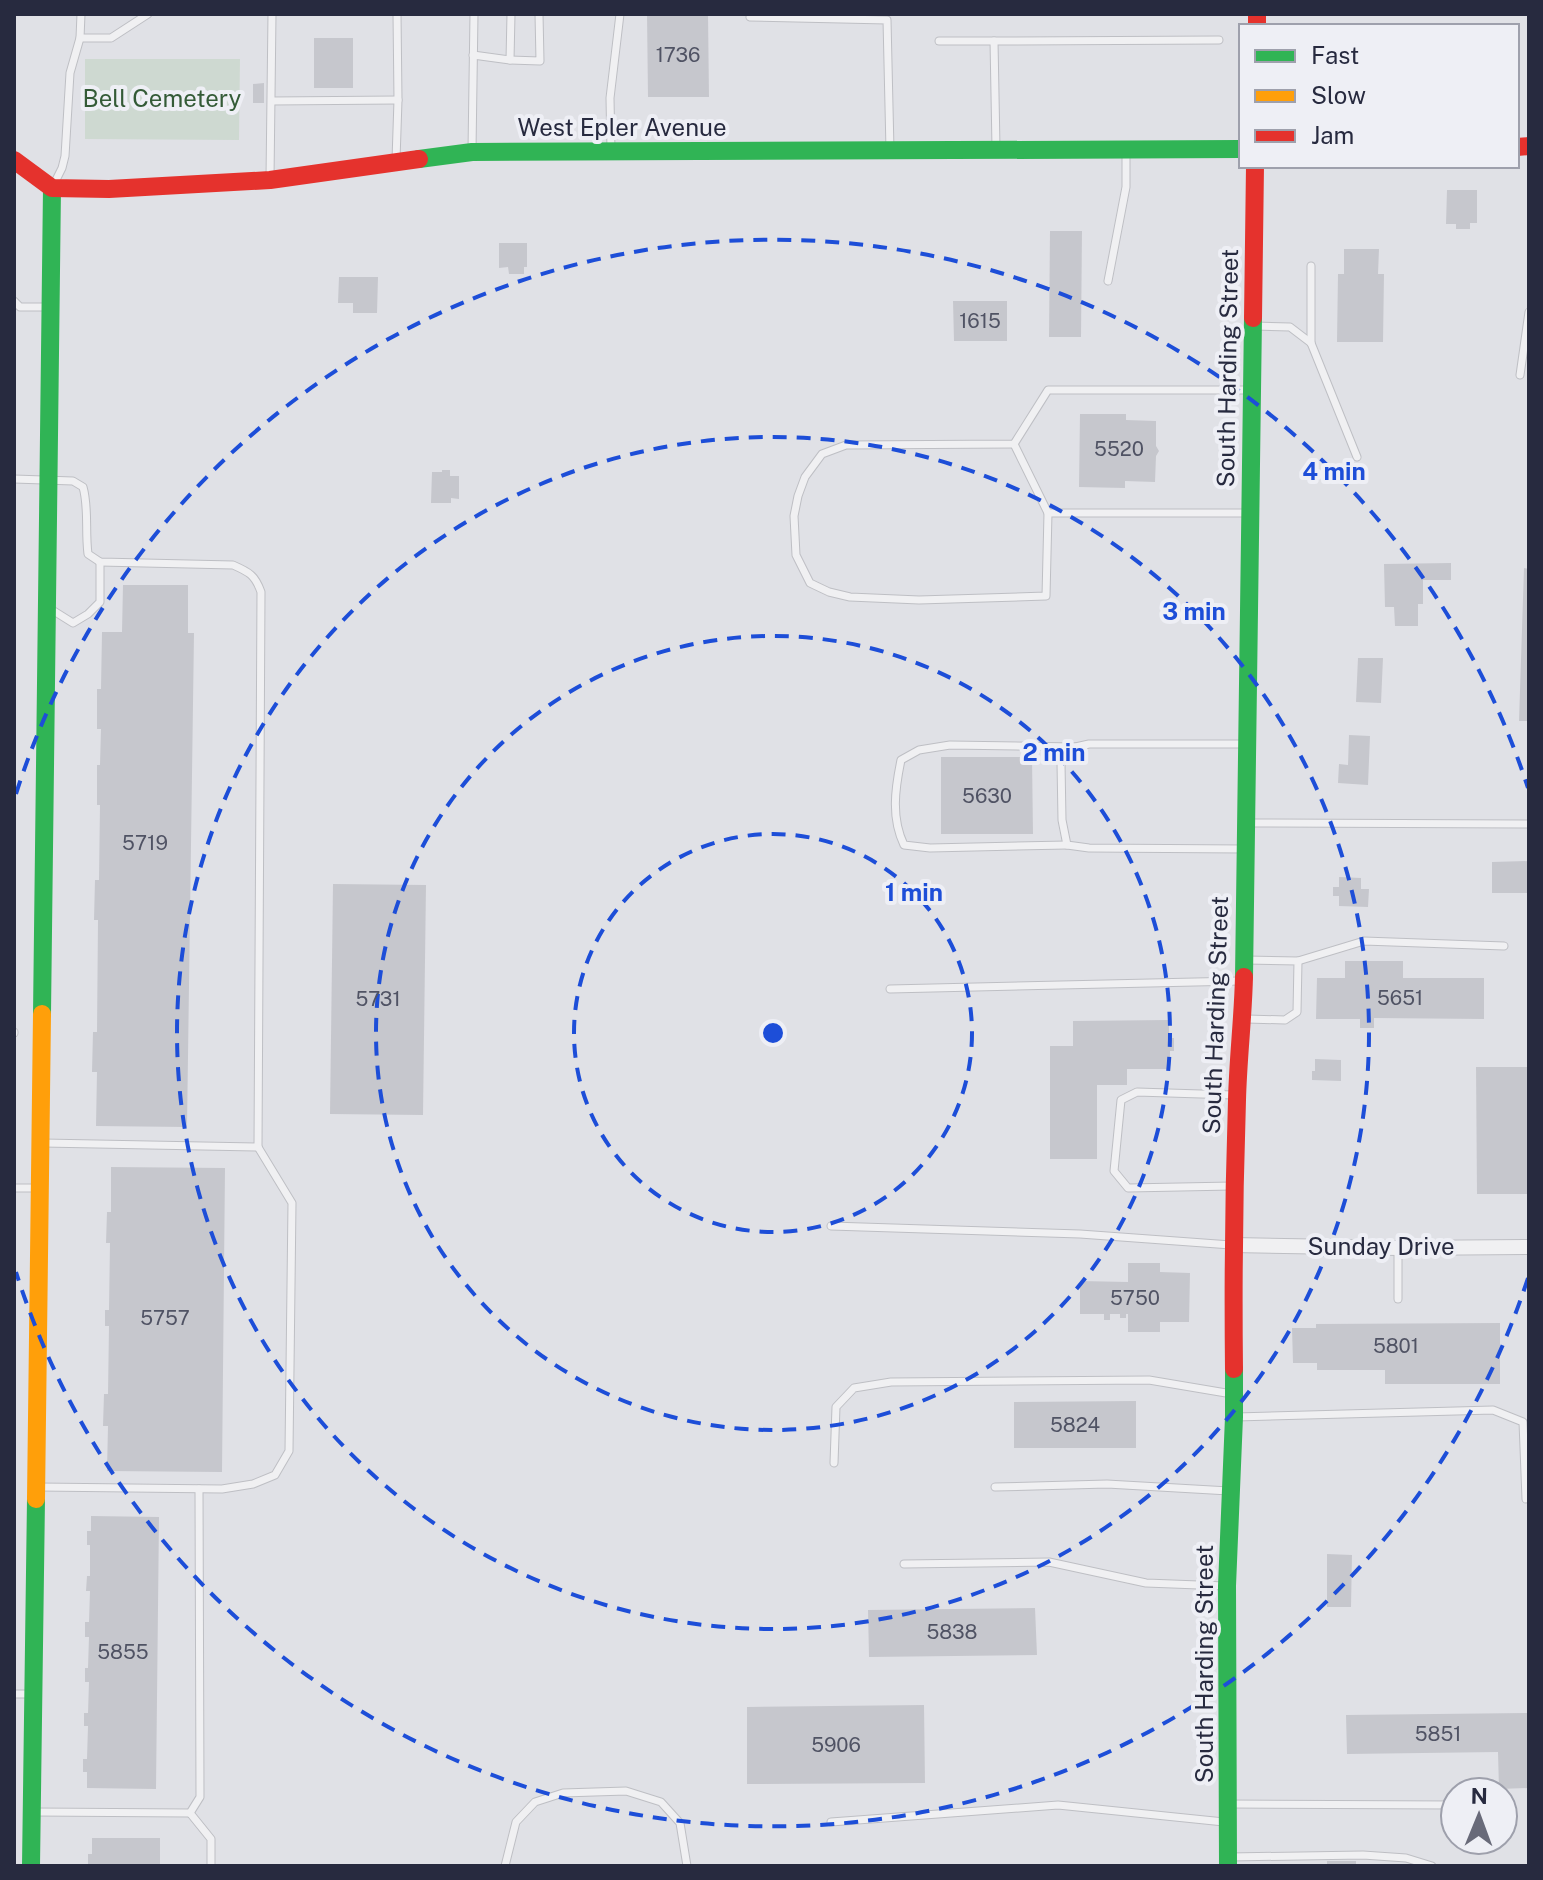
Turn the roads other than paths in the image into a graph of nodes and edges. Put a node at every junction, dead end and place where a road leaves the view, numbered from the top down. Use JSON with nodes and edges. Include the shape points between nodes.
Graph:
{"nodes":[{"id":1,"x":81,"y":14,"type":"edge"},
{"id":2,"x":148,"y":14,"type":"edge"},
{"id":3,"x":272,"y":14,"type":"edge"},
{"id":4,"x":397,"y":14,"type":"edge"},
{"id":5,"x":474,"y":14,"type":"edge"},
{"id":6,"x":511,"y":14,"type":"edge"},
{"id":7,"x":539,"y":14,"type":"edge"},
{"id":8,"x":620,"y":14,"type":"edge"},
{"id":9,"x":751,"y":14,"type":"edge"},
{"id":10,"x":80,"y":38,"type":"junction"},
{"id":11,"x":1219,"y":40,"type":"dead end"},
{"id":12,"x":939,"y":41,"type":"dead end"},
{"id":13,"x":994,"y":41,"type":"junction"},
{"id":14,"x":473,"y":55,"type":"junction"},
{"id":15,"x":510,"y":60,"type":"junction"},
{"id":16,"x":398,"y":100,"type":"junction"},
{"id":17,"x":272,"y":101,"type":"junction"},
{"id":18,"x":1239,"y":149,"type":"edge"},
{"id":19,"x":996,"y":150,"type":"junction"},
{"id":20,"x":1126,"y":150,"type":"junction"},
{"id":21,"x":890,"y":151,"type":"junction"},
{"id":22,"x":472,"y":152,"type":"junction"},
{"id":23,"x":611,"y":152,"type":"junction"},
{"id":24,"x":14,"y":160,"type":"edge"},
{"id":25,"x":396,"y":163,"type":"junction"},
{"id":26,"x":1255,"y":168,"type":"edge"},
{"id":27,"x":270,"y":180,"type":"junction"},
{"id":28,"x":52,"y":188,"type":"junction"},
{"id":29,"x":1311,"y":266,"type":"dead end"},
{"id":30,"x":1108,"y":281,"type":"dead end"},
{"id":31,"x":14,"y":301,"type":"edge"},
{"id":32,"x":51,"y":307,"type":"junction"},
{"id":33,"x":1529,"y":312,"type":"edge"},
{"id":34,"x":1253,"y":326,"type":"junction"},
{"id":35,"x":1311,"y":343,"type":"junction"},
{"id":36,"x":1520,"y":375,"type":"dead end"},
{"id":37,"x":1252,"y":390,"type":"junction"},
{"id":38,"x":1014,"y":444,"type":"junction"},
{"id":39,"x":1357,"y":457,"type":"dead end"},
{"id":40,"x":14,"y":479,"type":"edge"},
{"id":41,"x":49,"y":479,"type":"junction"},
{"id":42,"x":1048,"y":513,"type":"junction"},
{"id":43,"x":1250,"y":513,"type":"junction"},
{"id":44,"x":100,"y":562,"type":"junction"},
{"id":45,"x":47,"y":607,"type":"junction"},
{"id":46,"x":1247,"y":744,"type":"junction"},
{"id":47,"x":1077,"y":747,"type":"junction"},
{"id":48,"x":1246,"y":823,"type":"junction"},
{"id":49,"x":1529,"y":824,"type":"edge"},
{"id":50,"x":1067,"y":845,"type":"junction"},
{"id":51,"x":1246,"y":849,"type":"junction"},
{"id":52,"x":1504,"y":946,"type":"dead end"},
{"id":53,"x":1244,"y":960,"type":"junction"},
{"id":54,"x":1298,"y":961,"type":"junction"},
{"id":55,"x":1244,"y":981,"type":"junction"},
{"id":56,"x":890,"y":989,"type":"dead end"},
{"id":57,"x":1243,"y":1019,"type":"junction"},
{"id":58,"x":1237,"y":1095,"type":"junction"},
{"id":59,"x":41,"y":1143,"type":"junction"},
{"id":60,"x":258,"y":1147,"type":"junction"},
{"id":61,"x":1235,"y":1186,"type":"junction"},
{"id":62,"x":14,"y":1188,"type":"edge"},
{"id":63,"x":41,"y":1189,"type":"junction"},
{"id":64,"x":831,"y":1226,"type":"dead end"},
{"id":65,"x":1233,"y":1245,"type":"junction"},
{"id":66,"x":1529,"y":1247,"type":"edge"},
{"id":67,"x":1398,"y":1248,"type":"junction"},
{"id":68,"x":1398,"y":1299,"type":"dead end"},
{"id":69,"x":1234,"y":1395,"type":"junction"},
{"id":70,"x":1234,"y":1417,"type":"junction"},
{"id":71,"x":834,"y":1463,"type":"dead end"},
{"id":72,"x":37,"y":1487,"type":"junction"},
{"id":73,"x":995,"y":1487,"type":"dead end"},
{"id":74,"x":199,"y":1489,"type":"junction"},
{"id":75,"x":1231,"y":1491,"type":"junction"},
{"id":76,"x":1526,"y":1499,"type":"dead end"},
{"id":77,"x":904,"y":1564,"type":"dead end"},
{"id":78,"x":1227,"y":1586,"type":"junction"},
{"id":79,"x":14,"y":1694,"type":"edge"},
{"id":80,"x":34,"y":1694,"type":"junction"},
{"id":81,"x":1439,"y":1806,"type":"edge"},
{"id":82,"x":32,"y":1812,"type":"junction"},
{"id":83,"x":190,"y":1813,"type":"junction"},
{"id":84,"x":1228,"y":1813,"type":"junction"},
{"id":85,"x":831,"y":1822,"type":"dead end"},
{"id":86,"x":1228,"y":1861,"type":"edge"},
{"id":87,"x":31,"y":1866,"type":"edge"},
{"id":88,"x":211,"y":1866,"type":"edge"},
{"id":89,"x":505,"y":1866,"type":"edge"},
{"id":90,"x":687,"y":1866,"type":"edge"},
{"id":91,"x":1432,"y":1866,"type":"edge"}],
"edges":[{"from":1,"to":10,"type":"lane"},
{"from":2,"to":10,"type":"lane","via":[[111,38]]},
{"from":3,"to":17,"type":"lane"},
{"from":4,"to":16,"type":"lane"},
{"from":5,"to":14,"type":"lane"},
{"from":6,"to":15,"type":"lane"},
{"from":7,"to":15,"type":"lane","via":[[540,61]]},
{"from":8,"to":23,"type":"lane","via":[[610,98]]},
{"from":9,"to":21,"type":"lane","via":[[887,20]]},
{"from":10,"to":28,"type":"lane","via":[[70,73],[65,156]]},
{"from":11,"to":13,"type":"lane"},
{"from":12,"to":13,"type":"lane"},
{"from":13,"to":19,"type":"lane"},
{"from":14,"to":15,"type":"lane"},
{"from":14,"to":22,"type":"lane"},
{"from":16,"to":17,"type":"lane"},
{"from":16,"to":25,"type":"lane"},
{"from":17,"to":27,"type":"lane"},
{"from":18,"to":20,"type":"street","name":"West Epler Avenue"},
{"from":19,"to":20,"type":"street","name":"West Epler Avenue"},
{"from":19,"to":21,"type":"street","name":"West Epler Avenue"},
{"from":20,"to":30,"type":"lane","via":[[1126,187]]},
{"from":21,"to":23,"type":"street","name":"West Epler Avenue"},
{"from":22,"to":23,"type":"street","name":"West Epler Avenue"},
{"from":22,"to":25,"type":"street","name":"West Epler Avenue"},
{"from":24,"to":28,"type":"street"},
{"from":25,"to":27,"type":"street","name":"West Epler Avenue"},
{"from":26,"to":34,"type":"street","name":"South Harding Street"},
{"from":27,"to":28,"type":"street","name":"West Epler Avenue"},
{"from":28,"to":32,"type":"street"},
{"from":29,"to":35,"type":"lane"},
{"from":31,"to":32,"type":"lane","via":[[20,307]]},
{"from":32,"to":41,"type":"street"},
{"from":33,"to":36,"type":"lane"},
{"from":34,"to":35,"type":"lane","via":[[1290,327]]},
{"from":34,"to":37,"type":"street","name":"South Harding Street"},
{"from":35,"to":39,"type":"lane"},
{"from":37,"to":38,"type":"lane","via":[[1048,390]]},
{"from":37,"to":43,"type":"street","name":"South Harding Street"},
{"from":38,"to":42,"type":"lane"},
{"from":38,"to":42,"type":"lane","via":[[846,445],[822,454],[798,496],[796,555],[810,583],[850,597],[1046,596]]},
{"from":40,"to":41,"type":"lane"},
{"from":41,"to":44,"type":"lane","via":[[83,487],[88,554]]},
{"from":41,"to":45,"type":"street"},
{"from":42,"to":43,"type":"lane"},
{"from":43,"to":46,"type":"street","name":"South Harding Street"},
{"from":44,"to":45,"type":"lane","via":[[100,602],[88,614],[73,623]]},
{"from":44,"to":60,"type":"lane","via":[[233,565],[256,579],[261,592]]},
{"from":45,"to":59,"type":"street"},
{"from":46,"to":47,"type":"lane"},
{"from":46,"to":48,"type":"street","name":"South Harding Street"},
{"from":47,"to":50,"type":"lane","via":[[1061,763]]},
{"from":47,"to":50,"type":"lane","via":[[950,745],[919,750],[901,760],[896,784],[895,811],[904,845]]},
{"from":48,"to":49,"type":"lane"},
{"from":48,"to":51,"type":"street","name":"South Harding Street"},
{"from":50,"to":51,"type":"lane"},
{"from":51,"to":53,"type":"street","name":"South Harding Street"},
{"from":52,"to":54,"type":"lane","via":[[1364,941]]},
{"from":53,"to":54,"type":"lane"},
{"from":53,"to":55,"type":"street","name":"South Harding Street"},
{"from":54,"to":57,"type":"lane","via":[[1297,1012],[1285,1020]]},
{"from":55,"to":56,"type":"lane"},
{"from":55,"to":57,"type":"street","name":"South Harding Street"},
{"from":57,"to":58,"type":"street","name":"South Harding Street"},
{"from":58,"to":61,"type":"street","name":"South Harding Street"},
{"from":58,"to":61,"type":"lane","via":[[1137,1092],[1121,1100],[1114,1171],[1128,1188]]},
{"from":59,"to":60,"type":"lane"},
{"from":59,"to":63,"type":"street"},
{"from":60,"to":74,"type":"lane","via":[[292,1203],[289,1451],[275,1475],[253,1484]]},
{"from":61,"to":65,"type":"street","name":"South Harding Street"},
{"from":62,"to":63,"type":"lane"},
{"from":63,"to":72,"type":"street"},
{"from":64,"to":65,"type":"lane"},
{"from":65,"to":67,"type":"street","name":"Sunday Drive"},
{"from":65,"to":69,"type":"street","name":"South Harding Street"},
{"from":66,"to":67,"type":"street","name":"Sunday Drive"},
{"from":67,"to":68,"type":"lane"},
{"from":69,"to":70,"type":"street","name":"South Harding Street"},
{"from":69,"to":71,"type":"lane","via":[[1149,1380],[891,1382],[854,1388],[836,1407]]},
{"from":70,"to":75,"type":"street","name":"South Harding Street"},
{"from":70,"to":76,"type":"lane","via":[[1493,1410],[1523,1422]]},
{"from":72,"to":74,"type":"lane"},
{"from":72,"to":80,"type":"street"},
{"from":73,"to":75,"type":"lane","via":[[1107,1484]]},
{"from":74,"to":83,"type":"lane","via":[[200,1797]]},
{"from":75,"to":78,"type":"street","name":"South Harding Street"},
{"from":77,"to":78,"type":"lane","via":[[1049,1562],[1146,1583]]},
{"from":78,"to":84,"type":"street","name":"South Harding Street"},
{"from":79,"to":80,"type":"lane"},
{"from":80,"to":82,"type":"street"},
{"from":81,"to":84,"type":"lane"},
{"from":82,"to":83,"type":"lane"},
{"from":82,"to":87,"type":"street"},
{"from":83,"to":88,"type":"lane","via":[[211,1839]]},
{"from":84,"to":85,"type":"lane","via":[[1058,1805]]},
{"from":84,"to":86,"type":"street","name":"South Harding Street"},
{"from":86,"to":91,"type":"lane","via":[[1363,1855]]},
{"from":89,"to":90,"type":"lane","via":[[516,1822],[535,1802],[563,1793],[626,1791],[661,1802],[680,1823]]}]}
